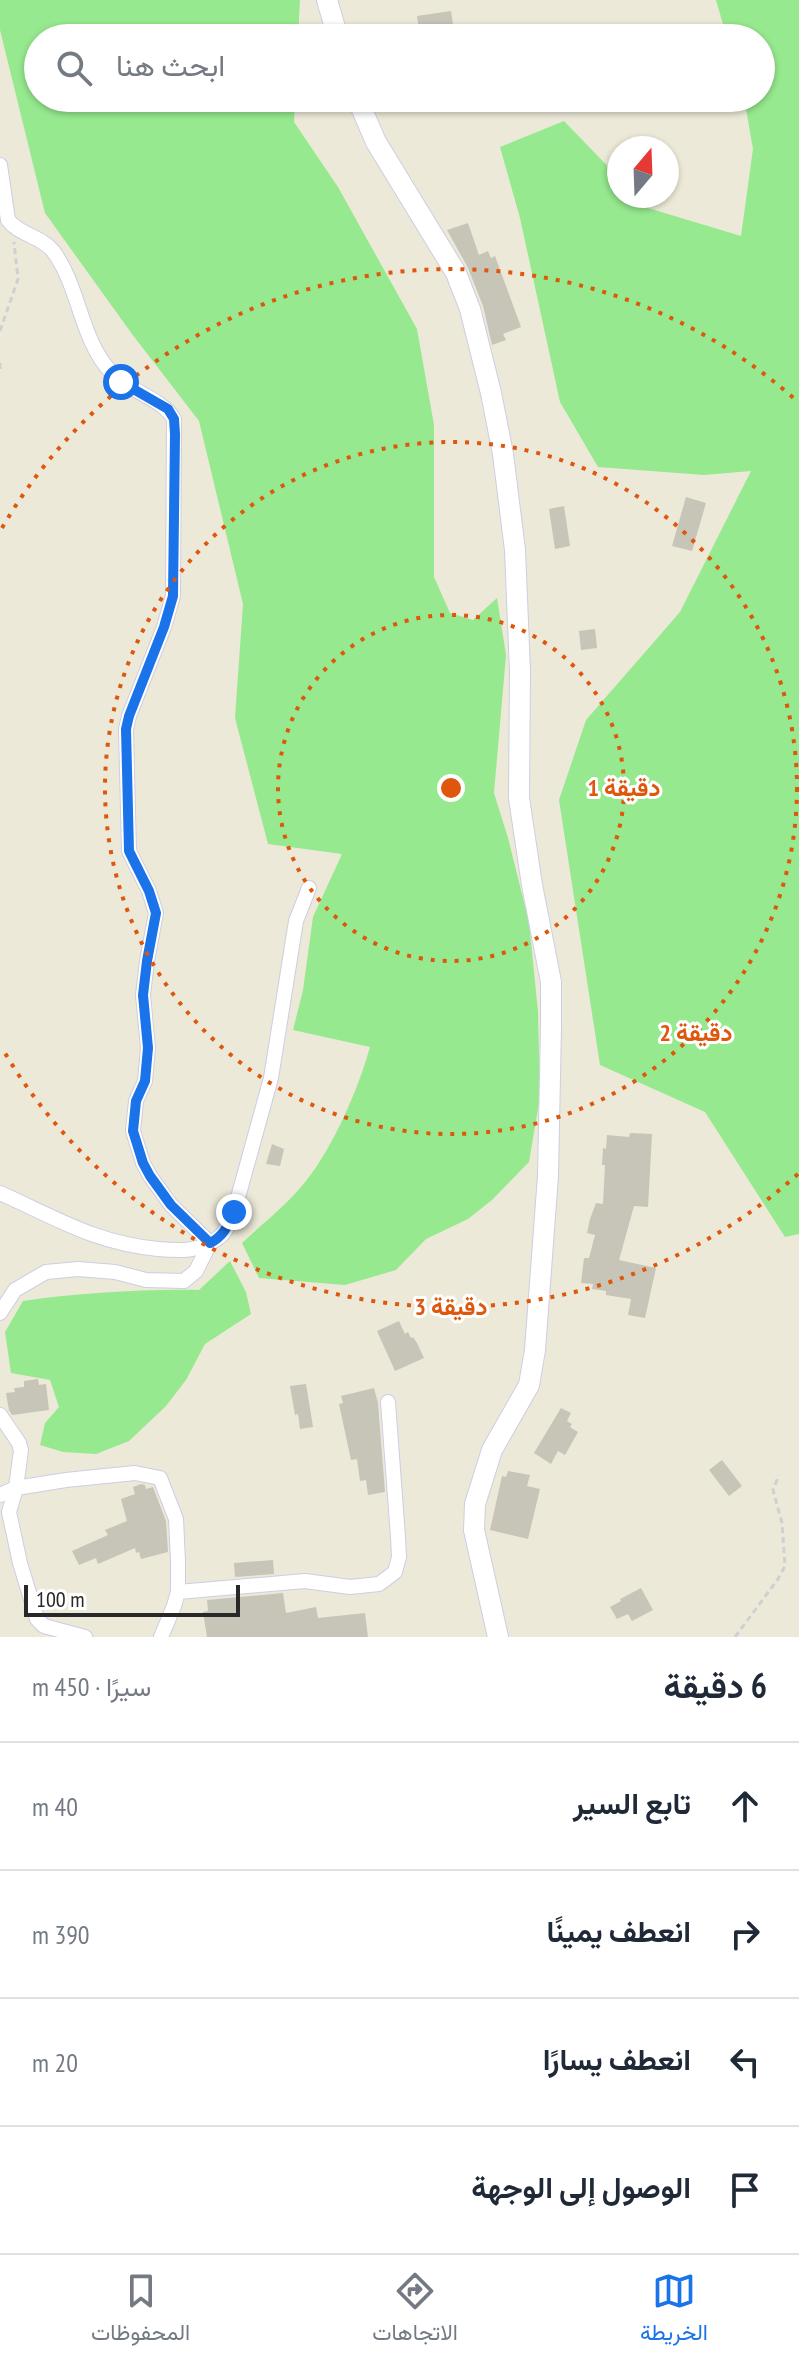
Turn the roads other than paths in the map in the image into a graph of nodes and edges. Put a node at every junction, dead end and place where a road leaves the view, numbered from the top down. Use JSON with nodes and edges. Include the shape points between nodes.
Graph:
{"nodes":[{"id":1,"x":327,"y":0,"type":"edge"},
{"id":2,"x":334,"y":24,"type":"edge"},
{"id":3,"x":363,"y":112,"type":"edge"},
{"id":4,"x":0,"y":165,"type":"edge"},
{"id":5,"x":309,"y":888,"type":"dead end"},
{"id":6,"x":0,"y":1193,"type":"edge"},
{"id":7,"x":210,"y":1243,"type":"junction"},
{"id":8,"x":0,"y":1313,"type":"edge"},
{"id":9,"x":388,"y":1402,"type":"dead end"},
{"id":10,"x":0,"y":1415,"type":"edge"},
{"id":11,"x":16,"y":1488,"type":"junction"},
{"id":12,"x":0,"y":1495,"type":"edge"},
{"id":13,"x":178,"y":1592,"type":"junction"},
{"id":14,"x":85,"y":1637,"type":"edge"},
{"id":15,"x":161,"y":1637,"type":"edge"},
{"id":16,"x":498,"y":1637,"type":"edge"}],
"edges":[{"from":1,"to":2,"type":"main road"},
{"from":3,"to":16,"type":"main road","via":[[456,273],[470,309],[503,454],[515,550],[519,798],[551,982],[551,1041],[535,1350],[529,1385],[492,1450],[475,1504],[474,1530]]},
{"from":4,"to":7,"type":"street","via":[[12,226],[46,243],[54,253],[109,371],[168,409],[174,419],[173,596],[126,729],[129,851],[156,913],[143,995],[145,1081],[136,1101],[133,1131],[150,1176]]},
{"from":5,"to":7,"type":"street","via":[[296,921],[271,1078],[234,1212],[228,1227]]},
{"from":6,"to":7,"type":"street","via":[[104,1240],[170,1250]]},
{"from":7,"to":8,"type":"street","via":[[196,1271],[184,1281],[78,1269],[46,1272],[15,1290]]},
{"from":9,"to":13,"type":"street","via":[[399,1557],[395,1572],[379,1584],[350,1587],[305,1581]]},
{"from":10,"to":11,"type":"street","via":[[21,1450]]},
{"from":11,"to":12,"type":"street"},
{"from":11,"to":13,"type":"street","via":[[135,1473],[160,1478],[176,1519]]},
{"from":11,"to":14,"type":"street","via":[[9,1512],[37,1619],[44,1626]]},
{"from":13,"to":15,"type":"street"}]}
